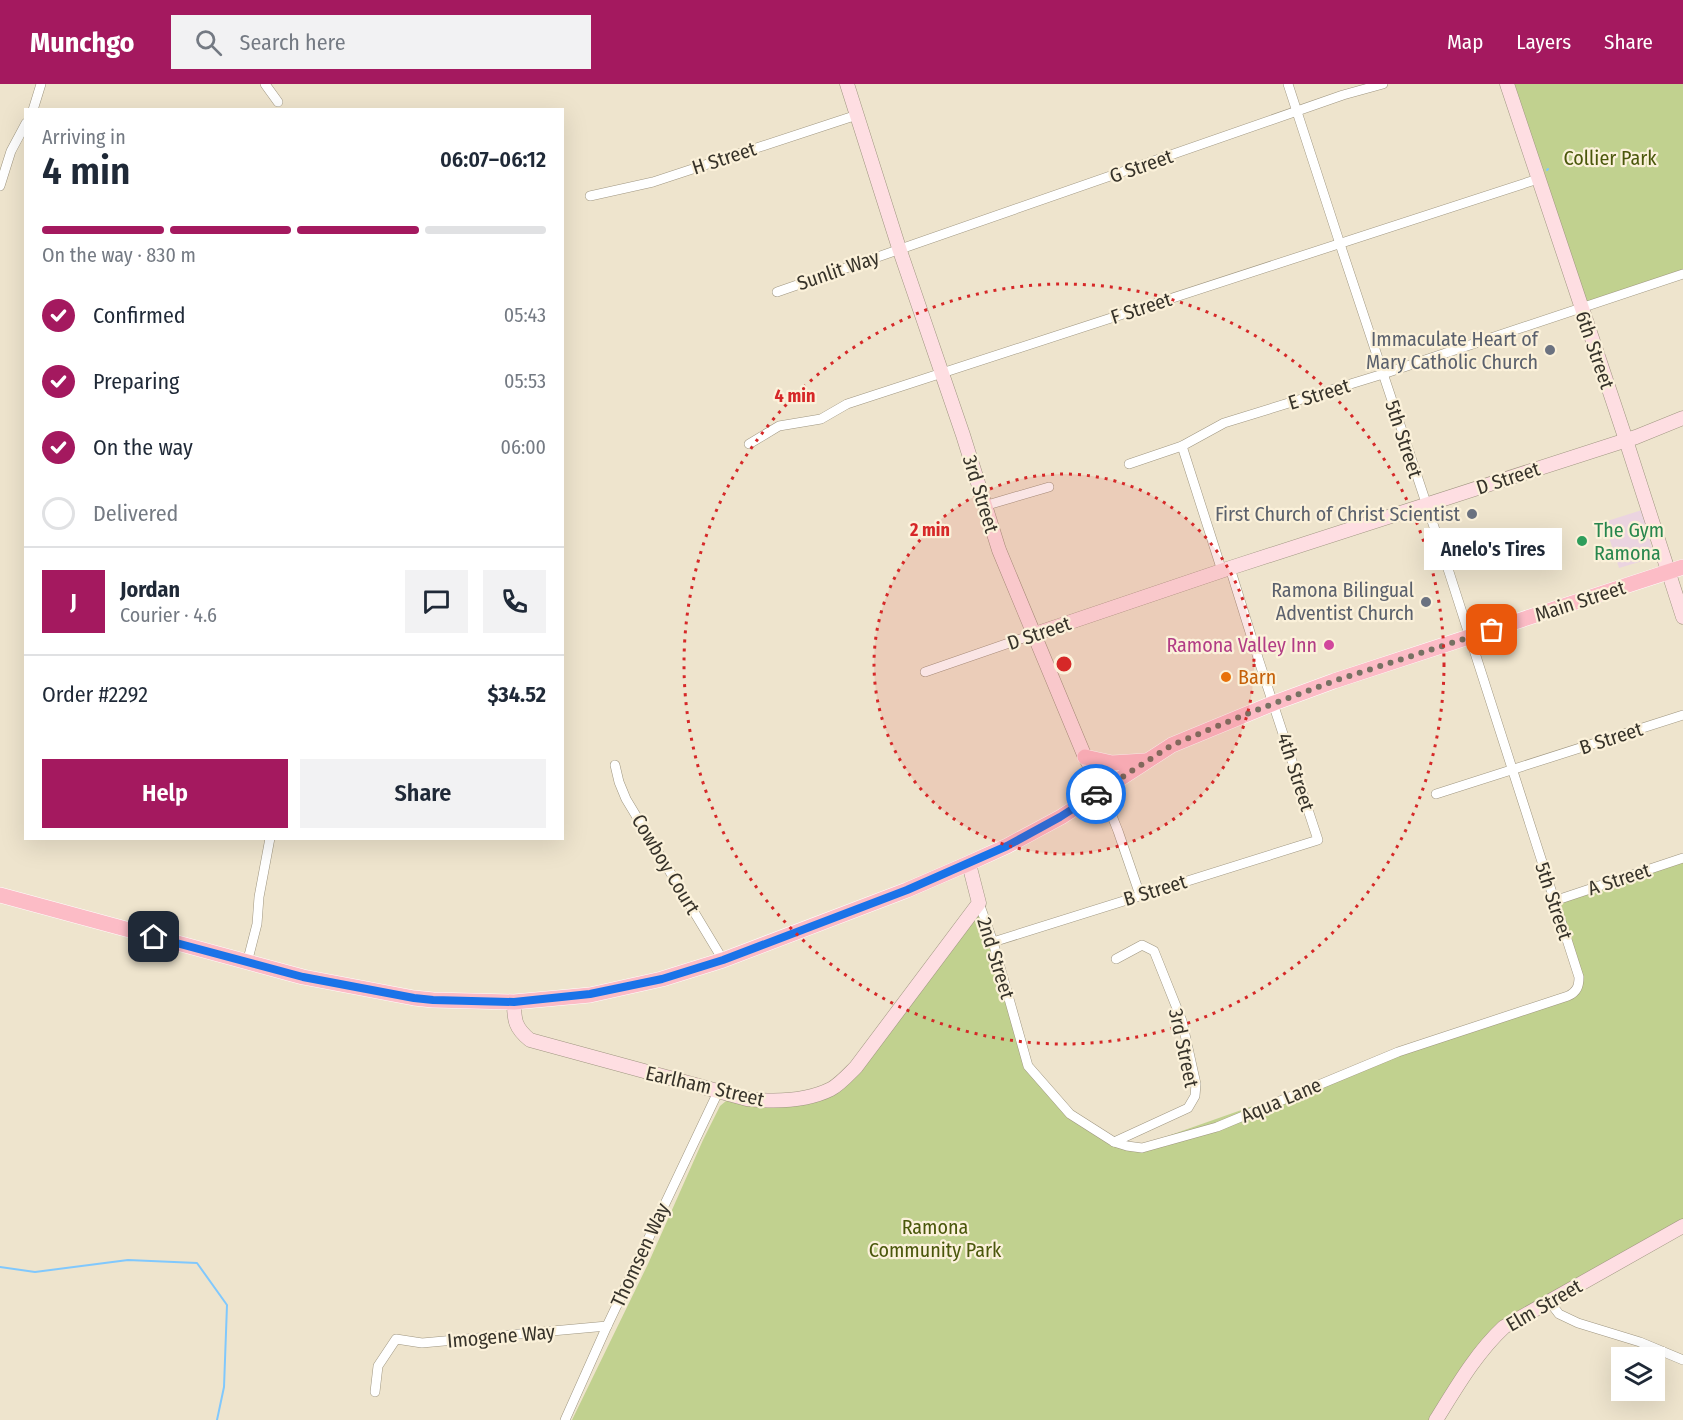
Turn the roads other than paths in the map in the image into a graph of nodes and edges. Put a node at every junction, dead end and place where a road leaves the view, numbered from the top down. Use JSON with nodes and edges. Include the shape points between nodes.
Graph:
{"nodes":[{"id":1,"x":41,"y":84,"type":"edge"},
{"id":2,"x":265,"y":84,"type":"edge"},
{"id":3,"x":847,"y":84,"type":"edge"},
{"id":4,"x":1288,"y":84,"type":"edge"},
{"id":5,"x":1383,"y":84,"type":"edge"},
{"id":6,"x":1507,"y":84,"type":"edge"},
{"id":7,"x":278,"y":102,"type":"dead end"},
{"id":8,"x":34,"y":108,"type":"edge"},
{"id":9,"x":1297,"y":112,"type":"junction"},
{"id":10,"x":857,"y":115,"type":"junction"},
{"id":11,"x":24,"y":127,"type":"edge"},
{"id":12,"x":1538,"y":179,"type":"junction"},
{"id":13,"x":0,"y":186,"type":"edge"},
{"id":14,"x":590,"y":196,"type":"dead end"},
{"id":15,"x":1340,"y":244,"type":"junction"},
{"id":16,"x":899,"y":248,"type":"junction"},
{"id":17,"x":1683,"y":274,"type":"edge"},
{"id":18,"x":777,"y":292,"type":"dead end"},
{"id":19,"x":1581,"y":308,"type":"junction"},
{"id":20,"x":942,"y":373,"type":"junction"},
{"id":21,"x":1383,"y":374,"type":"junction"},
{"id":22,"x":1683,"y":418,"type":"edge"},
{"id":23,"x":1626,"y":440,"type":"junction"},
{"id":24,"x":749,"y":444,"type":"dead end"},
{"id":25,"x":1182,"y":446,"type":"junction"},
{"id":26,"x":1129,"y":464,"type":"dead end"},
{"id":27,"x":1049,"y":488,"type":"dead end"},
{"id":28,"x":1426,"y":504,"type":"junction"},
{"id":29,"x":984,"y":506,"type":"junction"},
{"id":30,"x":1676,"y":569,"type":"edge"},
{"id":31,"x":1226,"y":570,"type":"junction"},
{"id":32,"x":1683,"y":616,"type":"edge"},
{"id":33,"x":1035,"y":634,"type":"junction"},
{"id":34,"x":1470,"y":638,"type":"junction"},
{"id":35,"x":925,"y":672,"type":"dead end"},
{"id":36,"x":1274,"y":703,"type":"junction"},
{"id":37,"x":1683,"y":715,"type":"edge"},
{"id":38,"x":1085,"y":757,"type":"junction"},
{"id":39,"x":1148,"y":760,"type":"junction"},
{"id":40,"x":615,"y":765,"type":"dead end"},
{"id":41,"x":1512,"y":770,"type":"junction"},
{"id":42,"x":1102,"y":791,"type":"junction"},
{"id":43,"x":1436,"y":794,"type":"dead end"},
{"id":44,"x":270,"y":840,"type":"edge"},
{"id":45,"x":1318,"y":840,"type":"joint"},
{"id":46,"x":1683,"y":858,"type":"edge"},
{"id":47,"x":969,"y":864,"type":"junction"},
{"id":48,"x":0,"y":895,"type":"edge"},
{"id":49,"x":1140,"y":895,"type":"junction"},
{"id":50,"x":1554,"y":901,"type":"junction"},
{"id":51,"x":979,"y":903,"type":"junction"},
{"id":52,"x":993,"y":942,"type":"junction"},
{"id":53,"x":1116,"y":959,"type":"dead end"},
{"id":54,"x":723,"y":960,"type":"junction"},
{"id":55,"x":247,"y":963,"type":"junction"},
{"id":56,"x":1568,"y":996,"type":"joint"},
{"id":57,"x":514,"y":1002,"type":"junction"},
{"id":58,"x":1023,"y":1053,"type":"joint"},
{"id":59,"x":718,"y":1092,"type":"junction"},
{"id":60,"x":1114,"y":1142,"type":"junction"},
{"id":61,"x":1683,"y":1226,"type":"edge"},
{"id":62,"x":1550,"y":1301,"type":"junction"},
{"id":63,"x":607,"y":1326,"type":"junction"},
{"id":64,"x":1683,"y":1360,"type":"edge"},
{"id":65,"x":375,"y":1392,"type":"dead end"},
{"id":66,"x":565,"y":1420,"type":"edge"},
{"id":67,"x":1436,"y":1420,"type":"edge"}],
"edges":[{"from":1,"to":8,"type":"street"},
{"from":2,"to":7,"type":"street"},
{"from":3,"to":10,"type":"street","name":"3rd Street"},
{"from":4,"to":9,"type":"street","name":"5th Street"},
{"from":5,"to":9,"type":"street","name":"G Street"},
{"from":6,"to":12,"type":"street","name":"6th Street"},
{"from":9,"to":15,"type":"street","name":"5th Street"},
{"from":9,"to":16,"type":"street","name":"G Street"},
{"from":10,"to":14,"type":"street","name":"H Street","via":[[653,182]]},
{"from":10,"to":16,"type":"street","name":"3rd Street"},
{"from":11,"to":13,"type":"street"},
{"from":12,"to":15,"type":"street","name":"F Street"},
{"from":12,"to":19,"type":"street","name":"6th Street"},
{"from":15,"to":20,"type":"street","name":"F Street"},
{"from":15,"to":21,"type":"street","name":"5th Street"},
{"from":16,"to":18,"type":"street","name":"Sunlit Way"},
{"from":16,"to":20,"type":"street","name":"3rd Street"},
{"from":17,"to":19,"type":"street","name":"E Street"},
{"from":19,"to":21,"type":"street","name":"E Street"},
{"from":19,"to":23,"type":"street","name":"6th Street"},
{"from":20,"to":24,"type":"street","name":"F Street","via":[[847,404],[821,419],[779,426]]},
{"from":20,"to":29,"type":"street","name":"3rd Street"},
{"from":21,"to":25,"type":"street","name":"E Street","via":[[1224,423]]},
{"from":21,"to":28,"type":"street","name":"5th Street"},
{"from":22,"to":23,"type":"street","name":"D Street"},
{"from":23,"to":28,"type":"street","name":"D Street"},
{"from":23,"to":30,"type":"street","name":"6th Street"},
{"from":25,"to":26,"type":"street","name":"E Street"},
{"from":25,"to":31,"type":"street","name":"4th Street"},
{"from":27,"to":29,"type":"street"},
{"from":28,"to":31,"type":"street","name":"D Street"},
{"from":28,"to":34,"type":"street","name":"5th Street"},
{"from":29,"to":33,"type":"street","name":"3rd Street"},
{"from":30,"to":32,"type":"street","name":"6th Street"},
{"from":30,"to":34,"type":"main road","name":"Main Street"},
{"from":31,"to":33,"type":"street","name":"D Street"},
{"from":31,"to":36,"type":"street","name":"4th Street"},
{"from":33,"to":35,"type":"street","name":"D Street"},
{"from":33,"to":38,"type":"street","name":"3rd Street"},
{"from":34,"to":36,"type":"main road","name":"Main Street"},
{"from":34,"to":41,"type":"street","name":"5th Street"},
{"from":36,"to":39,"type":"main road","name":"Main Street","via":[[1172,745]]},
{"from":36,"to":45,"type":"street","name":"4th Street"},
{"from":37,"to":41,"type":"street","name":"B Street"},
{"from":38,"to":39,"type":"main road","via":[[1112,763]]},
{"from":38,"to":42,"type":"street","name":"3rd Street"},
{"from":39,"to":42,"type":"main road","name":"Main Street"},
{"from":40,"to":54,"type":"street","name":"Cowboy Court","via":[[626,799]]},
{"from":41,"to":43,"type":"street","name":"B Street"},
{"from":41,"to":50,"type":"street","name":"5th Street"},
{"from":42,"to":47,"type":"main road","name":"Main Street"},
{"from":42,"to":49,"type":"street","name":"3rd Street"},
{"from":44,"to":55,"type":"street"},
{"from":45,"to":49,"type":"street","name":"B Street"},
{"from":46,"to":50,"type":"street","name":"A Street"},
{"from":47,"to":51,"type":"street","name":"2nd Street"},
{"from":47,"to":54,"type":"main road","name":"Main Street"},
{"from":48,"to":55,"type":"main road","name":"Main Street"},
{"from":49,"to":52,"type":"street","name":"B Street"},
{"from":50,"to":56,"type":"street","name":"5th Street","via":[[1579,977],[1579,987]]},
{"from":51,"to":52,"type":"street","name":"2nd Street"},
{"from":51,"to":59,"type":"street","name":"Earlham Street","via":[[840,1083],[803,1098],[774,1102]]},
{"from":52,"to":58,"type":"street","name":"2nd Street"},
{"from":53,"to":60,"type":"street","name":"3rd Street","via":[[1142,945],[1154,951],[1182,1021],[1196,1084],[1188,1108]]},
{"from":54,"to":57,"type":"main road","name":"Main Street","via":[[662,979],[590,994]]},
{"from":55,"to":57,"type":"main road","name":"Main Street","via":[[327,983],[414,998]]},
{"from":56,"to":60,"type":"street","name":"Aqua Lane","via":[[1398,1052],[1217,1127],[1142,1148]]},
{"from":57,"to":59,"type":"street","name":"Earlham Street","via":[[514,1021],[530,1040]]},
{"from":58,"to":60,"type":"street","name":"Aqua Lane","via":[[1028,1066],[1070,1114]]},
{"from":59,"to":63,"type":"street","name":"Thomsen Way"},
{"from":61,"to":62,"type":"street","name":"Elm Street"},
{"from":62,"to":64,"type":"street","via":[[1559,1314],[1578,1323]]},
{"from":62,"to":67,"type":"street","name":"Elm Street","via":[[1504,1327],[1491,1339]]},
{"from":63,"to":65,"type":"street","name":"Imogene Way","via":[[422,1343],[396,1339],[378,1366]]},
{"from":63,"to":66,"type":"street","name":"Thomsen Way"}]}
